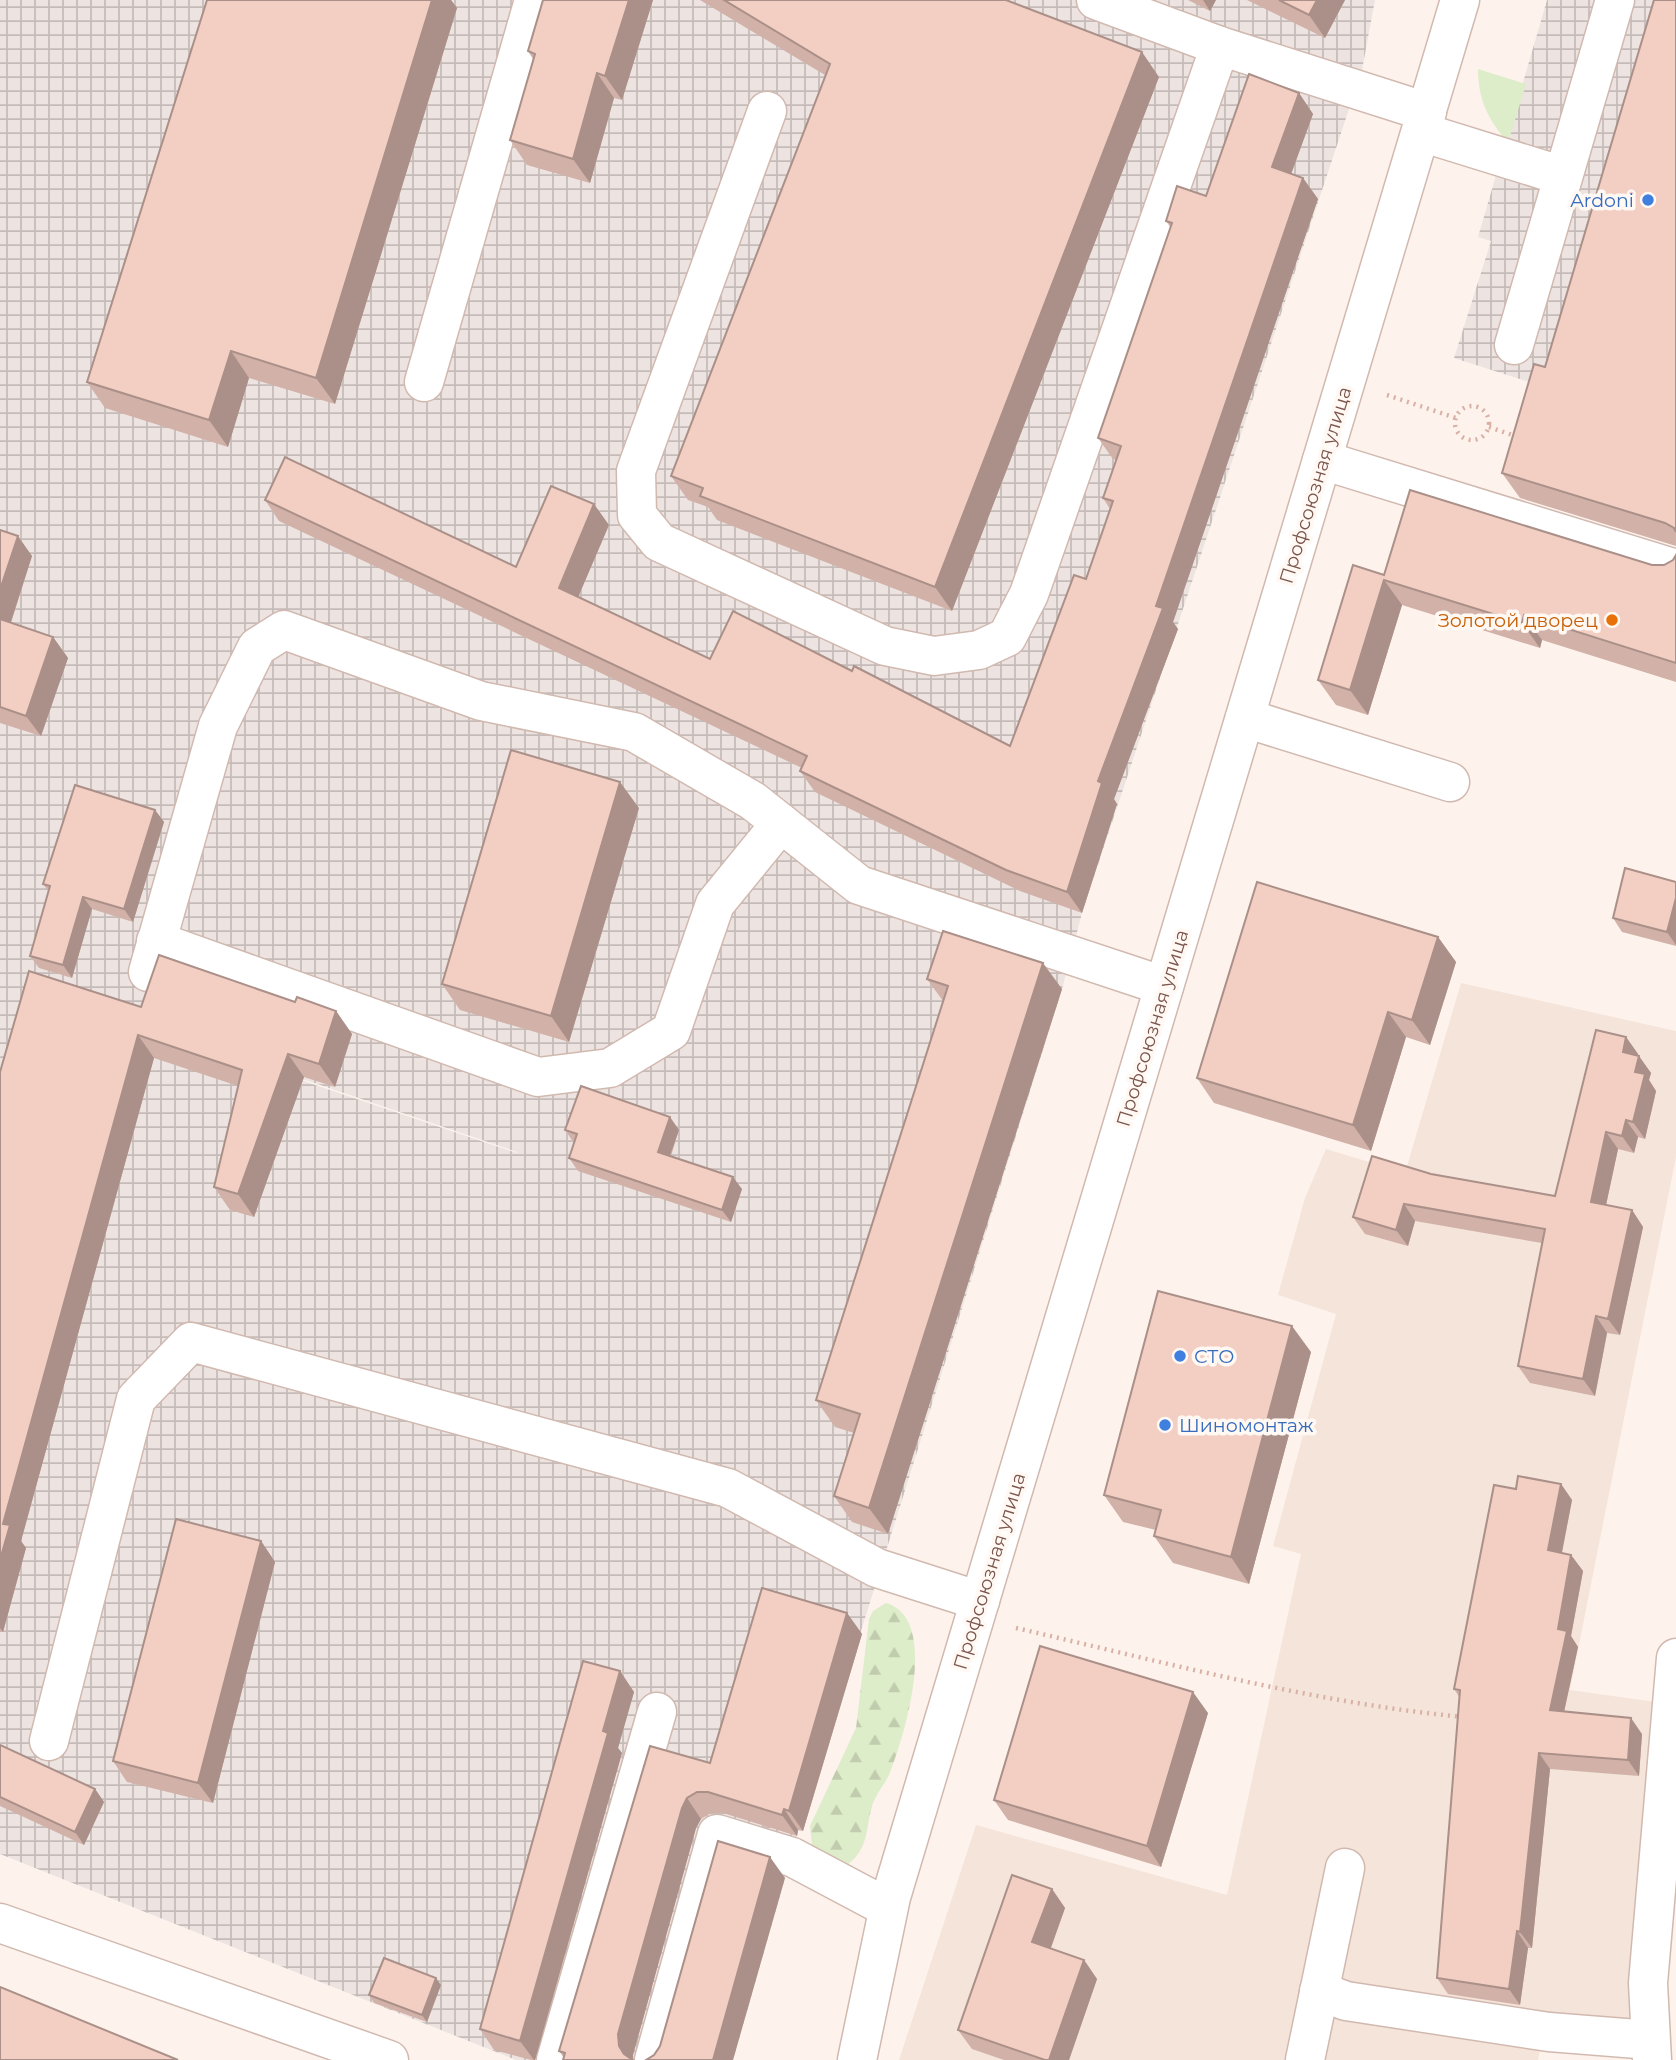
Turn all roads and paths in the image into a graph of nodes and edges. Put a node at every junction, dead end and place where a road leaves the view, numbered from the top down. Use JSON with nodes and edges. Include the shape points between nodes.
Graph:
{"nodes":[{"id":1,"x":534,"y":0,"type":"edge"},
{"id":2,"x":1096,"y":0,"type":"edge"},
{"id":3,"x":1460,"y":0,"type":"edge"},
{"id":4,"x":1615,"y":0,"type":"edge"},
{"id":5,"x":1220,"y":46,"type":"junction"},
{"id":6,"x":767,"y":111,"type":"dead end"},
{"id":7,"x":1424,"y":122,"type":"junction"},
{"id":8,"x":1563,"y":176,"type":"junction"},
{"id":9,"x":1514,"y":345,"type":"dead end"},
{"id":10,"x":1346,"y":381,"type":"junction"},
{"id":11,"x":424,"y":382,"type":"dead end"},
{"id":12,"x":1456,"y":418,"type":"junction"},
{"id":13,"x":1489,"y":427,"type":"junction"},
{"id":14,"x":1524,"y":439,"type":"edge"},
{"id":15,"x":1322,"y":460,"type":"junction"},
{"id":16,"x":1676,"y":569,"type":"edge"},
{"id":17,"x":1245,"y":718,"type":"junction"},
{"id":18,"x":1450,"y":782,"type":"dead end"},
{"id":19,"x":781,"y":823,"type":"junction"},
{"id":20,"x":1164,"y":986,"type":"junction"},
{"id":21,"x":977,"y":1610,"type":"junction"},
{"id":22,"x":1676,"y":1658,"type":"edge"},
{"id":23,"x":657,"y":1712,"type":"dead end"},
{"id":24,"x":1475,"y":1718,"type":"edge"},
{"id":25,"x":49,"y":1741,"type":"dead end"},
{"id":26,"x":1345,"y":1868,"type":"dead end"},
{"id":27,"x":888,"y":1908,"type":"junction"},
{"id":28,"x":0,"y":1923,"type":"edge"},
{"id":29,"x":1319,"y":1992,"type":"junction"},
{"id":30,"x":1651,"y":2050,"type":"edge"},
{"id":31,"x":389,"y":2060,"type":"edge"},
{"id":32,"x":556,"y":2060,"type":"edge"},
{"id":33,"x":654,"y":2060,"type":"edge"},
{"id":34,"x":857,"y":2060,"type":"edge"},
{"id":35,"x":1305,"y":2060,"type":"edge"}],
"edges":[{"from":1,"to":11,"type":"street"},
{"from":2,"to":5,"type":"street"},
{"from":3,"to":7,"type":"street","name":"Профсоюзная улица"},
{"from":4,"to":8,"type":"street"},
{"from":5,"to":6,"type":"street","via":[[1030,594],[1007,637],[979,650],[934,656],[886,646],[659,541],[637,515],[636,471]]},
{"from":5,"to":7,"type":"street"},
{"from":7,"to":8,"type":"street"},
{"from":7,"to":10,"type":"street","name":"Профсоюзная улица"},
{"from":8,"to":9,"type":"street"},
{"from":10,"to":12,"type":"path"},
{"from":10,"to":15,"type":"street","name":"Профсоюзная улица"},
{"from":12,"to":13,"type":"path","via":[[1464,407],[1477,406],[1487,415]]},
{"from":12,"to":13,"type":"path","via":[[1457,430],[1467,439],[1480,438]]},
{"from":13,"to":14,"type":"path"},
{"from":15,"to":16,"type":"street"},
{"from":15,"to":17,"type":"street","name":"Профсоюзная улица"},
{"from":17,"to":18,"type":"street"},
{"from":17,"to":20,"type":"street","name":"Профсоюзная улица"},
{"from":19,"to":19,"type":"street","via":[[753,801],[634,732],[481,701],[284,630],[257,647],[218,726],[152,956],[538,1077],[610,1069],[671,1031],[715,904]]},
{"from":19,"to":20,"type":"street","via":[[859,886]]},
{"from":20,"to":21,"type":"street","name":"Профсоюзная улица"},
{"from":21,"to":24,"type":"path","via":[[1276,1688],[1397,1710]]},
{"from":21,"to":25,"type":"street","via":[[877,1568],[728,1488],[191,1342],[136,1399]]},
{"from":21,"to":27,"type":"street","name":"Профсоюзная улица"},
{"from":22,"to":30,"type":"street","via":[[1648,1983]]},
{"from":23,"to":32,"type":"street"},
{"from":26,"to":29,"type":"street"},
{"from":27,"to":33,"type":"street","via":[[792,1857],[717,1834]]},
{"from":27,"to":34,"type":"street","name":"Профсоюзная улица"},
{"from":28,"to":31,"type":"street"},
{"from":29,"to":30,"type":"street","via":[[1346,2001]]},
{"from":29,"to":35,"type":"street"}]}
